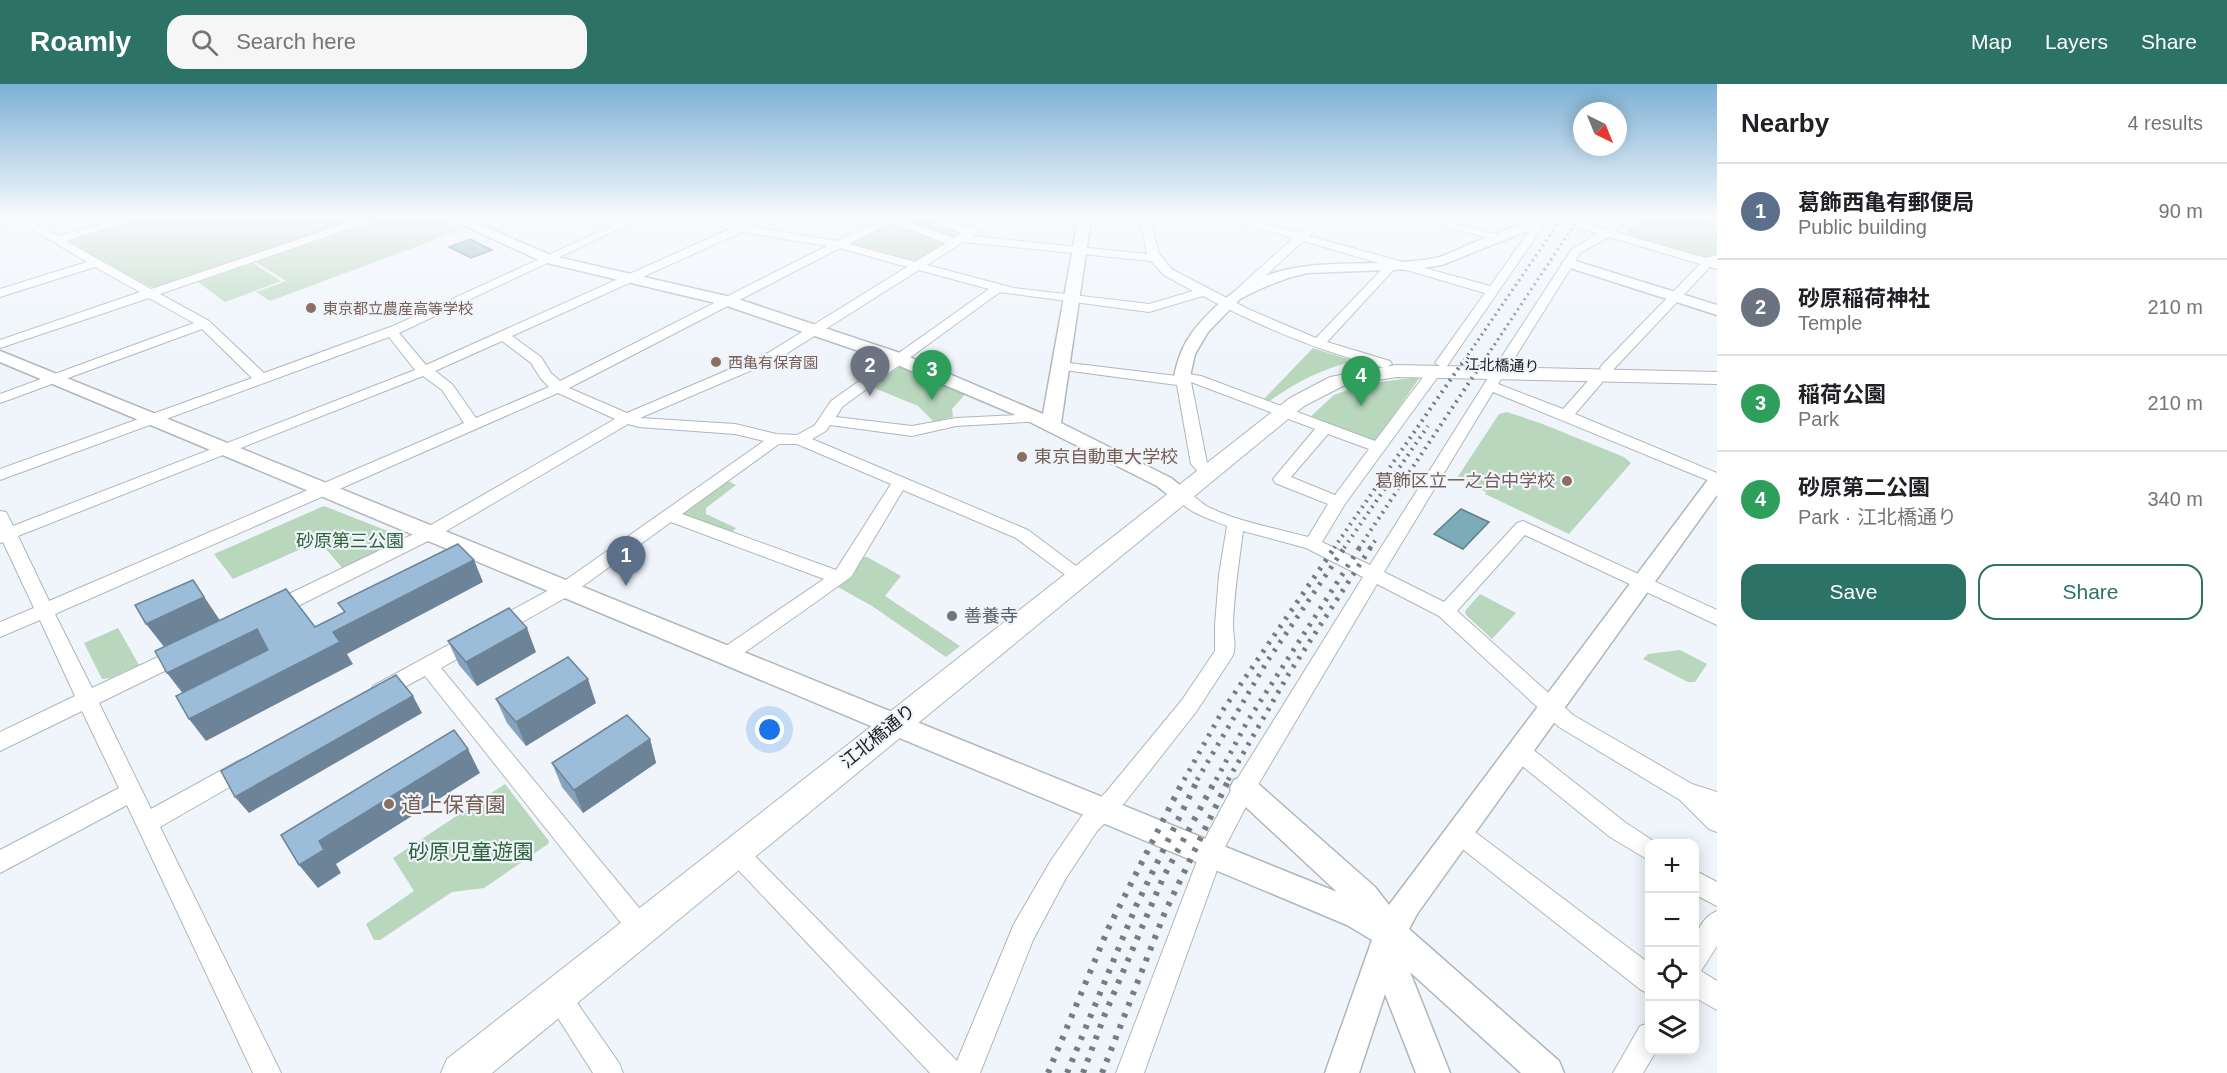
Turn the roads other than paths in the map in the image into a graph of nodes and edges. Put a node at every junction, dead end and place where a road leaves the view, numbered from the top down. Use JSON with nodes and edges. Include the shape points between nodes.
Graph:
{"nodes":[{"id":1,"x":89,"y":265,"type":"edge"},
{"id":2,"x":100,"y":265,"type":"edge"},
{"id":3,"x":231,"y":265,"type":"edge"},
{"id":4,"x":535,"y":265,"type":"edge"},
{"id":5,"x":573,"y":265,"type":"edge"},
{"id":6,"x":659,"y":265,"type":"edge"},
{"id":7,"x":797,"y":265,"type":"edge"},
{"id":8,"x":913,"y":265,"type":"edge"},
{"id":9,"x":1077,"y":265,"type":"edge"},
{"id":10,"x":1160,"y":265,"type":"edge"},
{"id":11,"x":1269,"y":265,"type":"edge"},
{"id":12,"x":1394,"y":265,"type":"edge"},
{"id":13,"x":1397,"y":265,"type":"joint"},
{"id":14,"x":1511,"y":265,"type":"edge"},
{"id":15,"x":1568,"y":265,"type":"edge"},
{"id":16,"x":1576,"y":265,"type":"edge"},
{"id":17,"x":1709,"y":265,"type":"edge"},
{"id":18,"x":916,"y":266,"type":"junction"},
{"id":19,"x":629,"y":279,"type":"junction"},
{"id":20,"x":997,"y":289,"type":"junction"},
{"id":21,"x":1493,"y":291,"type":"junction"},
{"id":22,"x":1203,"y":292,"type":"junction"},
{"id":23,"x":1241,"y":292,"type":"junction"},
{"id":24,"x":0,"y":293,"type":"edge"},
{"id":25,"x":149,"y":293,"type":"junction"},
{"id":26,"x":1674,"y":296,"type":"junction"},
{"id":27,"x":1072,"y":299,"type":"junction"},
{"id":28,"x":729,"y":301,"type":"junction"},
{"id":29,"x":1227,"y":305,"type":"junction"},
{"id":30,"x":1717,"y":310,"type":"edge"},
{"id":31,"x":204,"y":324,"type":"junction"},
{"id":32,"x":815,"y":330,"type":"junction"},
{"id":33,"x":391,"y":332,"type":"junction"},
{"id":34,"x":504,"y":336,"type":"junction"},
{"id":35,"x":0,"y":344,"type":"edge"},
{"id":36,"x":1318,"y":344,"type":"junction"},
{"id":37,"x":0,"y":356,"type":"edge"},
{"id":38,"x":900,"y":360,"type":"junction"},
{"id":39,"x":1385,"y":364,"type":"junction"},
{"id":40,"x":1061,"y":366,"type":"junction"},
{"id":41,"x":1439,"y":367,"type":"junction"},
{"id":42,"x":425,"y":370,"type":"junction"},
{"id":43,"x":1717,"y":370,"type":"edge"},
{"id":44,"x":1604,"y":372,"type":"junction"},
{"id":45,"x":1497,"y":375,"type":"junction"},
{"id":46,"x":1717,"y":378,"type":"edge"},
{"id":47,"x":54,"y":379,"type":"junction"},
{"id":48,"x":262,"y":379,"type":"junction"},
{"id":49,"x":1183,"y":379,"type":"junction"},
{"id":50,"x":558,"y":387,"type":"junction"},
{"id":51,"x":0,"y":399,"type":"edge"},
{"id":52,"x":1290,"y":407,"type":"junction"},
{"id":53,"x":1566,"y":415,"type":"junction"},
{"id":54,"x":627,"y":418,"type":"junction"},
{"id":55,"x":153,"y":419,"type":"junction"},
{"id":56,"x":1044,"y":421,"type":"junction"},
{"id":57,"x":827,"y":422,"type":"junction"},
{"id":58,"x":473,"y":425,"type":"junction"},
{"id":59,"x":1325,"y":427,"type":"junction"},
{"id":60,"x":776,"y":439,"type":"junction"},
{"id":61,"x":801,"y":440,"type":"junction"},
{"id":62,"x":1380,"y":448,"type":"junction"},
{"id":63,"x":225,"y":449,"type":"junction"},
{"id":64,"x":1208,"y":473,"type":"junction"},
{"id":65,"x":0,"y":475,"type":"edge"},
{"id":66,"x":900,"y":482,"type":"junction"},
{"id":67,"x":1716,"y":483,"type":"edge"},
{"id":68,"x":324,"y":489,"type":"junction"},
{"id":69,"x":1182,"y":495,"type":"junction"},
{"id":70,"x":1338,"y":502,"type":"junction"},
{"id":71,"x":669,"y":515,"type":"junction"},
{"id":72,"x":1236,"y":523,"type":"junction"},
{"id":73,"x":3,"y":529,"type":"edge"},
{"id":74,"x":430,"y":533,"type":"junction"},
{"id":75,"x":1312,"y":544,"type":"junction"},
{"id":76,"x":1374,"y":573,"type":"junction"},
{"id":77,"x":1078,"y":576,"type":"junction"},
{"id":78,"x":840,"y":578,"type":"junction"},
{"id":79,"x":1642,"y":583,"type":"junction"},
{"id":80,"x":566,"y":589,"type":"junction"},
{"id":81,"x":45,"y":610,"type":"junction"},
{"id":82,"x":1446,"y":611,"type":"junction"},
{"id":83,"x":1717,"y":618,"type":"edge"},
{"id":84,"x":254,"y":620,"type":"edge"},
{"id":85,"x":0,"y":630,"type":"edge"},
{"id":86,"x":201,"y":645,"type":"edge"},
{"id":87,"x":727,"y":655,"type":"junction"},
{"id":88,"x":428,"y":666,"type":"junction"},
{"id":89,"x":86,"y":700,"type":"junction"},
{"id":90,"x":366,"y":700,"type":"edge"},
{"id":91,"x":1551,"y":708,"type":"junction"},
{"id":92,"x":892,"y":724,"type":"junction"},
{"id":93,"x":0,"y":742,"type":"edge"},
{"id":94,"x":1519,"y":751,"type":"junction"},
{"id":95,"x":262,"y":758,"type":"edge"},
{"id":96,"x":1244,"y":788,"type":"junction"},
{"id":97,"x":133,"y":791,"type":"junction"},
{"id":98,"x":1685,"y":792,"type":"junction"},
{"id":99,"x":1717,"y":802,"type":"edge"},
{"id":100,"x":1103,"y":810,"type":"junction"},
{"id":101,"x":148,"y":822,"type":"junction"},
{"id":102,"x":1717,"y":822,"type":"edge"},
{"id":103,"x":1459,"y":833,"type":"junction"},
{"id":104,"x":1645,"y":848,"type":"edge"},
{"id":105,"x":736,"y":852,"type":"junction"},
{"id":106,"x":1209,"y":854,"type":"junction"},
{"id":107,"x":0,"y":862,"type":"edge"},
{"id":108,"x":1699,"y":884,"type":"edge"},
{"id":109,"x":1717,"y":895,"type":"edge"},
{"id":110,"x":641,"y":929,"type":"junction"},
{"id":111,"x":1389,"y":933,"type":"junction"},
{"id":112,"x":1645,"y":977,"type":"edge"},
{"id":113,"x":1699,"y":984,"type":"edge"},
{"id":114,"x":557,"y":996,"type":"junction"},
{"id":115,"x":1717,"y":997,"type":"edge"},
{"id":116,"x":1645,"y":1044,"type":"edge"},
{"id":117,"x":267,"y":1073,"type":"edge"},
{"id":118,"x":461,"y":1073,"type":"edge"},
{"id":119,"x":609,"y":1073,"type":"edge"},
{"id":120,"x":949,"y":1073,"type":"edge"},
{"id":121,"x":966,"y":1073,"type":"edge"},
{"id":122,"x":1130,"y":1073,"type":"edge"},
{"id":123,"x":1342,"y":1073,"type":"edge"},
{"id":124,"x":1433,"y":1073,"type":"edge"},
{"id":125,"x":1547,"y":1073,"type":"edge"},
{"id":126,"x":1627,"y":1073,"type":"edge"}],
"edges":[{"from":1,"to":24,"type":"street"},
{"from":2,"to":25,"type":"street"},
{"from":3,"to":25,"type":"street"},
{"from":4,"to":33,"type":"street"},
{"from":5,"to":19,"type":"street"},
{"from":6,"to":19,"type":"street"},
{"from":7,"to":28,"type":"street"},
{"from":8,"to":18,"type":"street"},
{"from":9,"to":27,"type":"street"},
{"from":10,"to":22,"type":"street"},
{"from":11,"to":23,"type":"street"},
{"from":12,"to":23,"type":"street","via":[[1295,271]]},
{"from":13,"to":21,"type":"street"},
{"from":13,"to":36,"type":"street"},
{"from":14,"to":21,"type":"street"},
{"from":15,"to":45,"type":"street"},
{"from":16,"to":26,"type":"street"},
{"from":17,"to":26,"type":"street"},
{"from":18,"to":20,"type":"street"},
{"from":18,"to":32,"type":"street"},
{"from":19,"to":28,"type":"street"},
{"from":19,"to":34,"type":"street"},
{"from":20,"to":27,"type":"street"},
{"from":20,"to":38,"type":"street"},
{"from":21,"to":41,"type":"street"},
{"from":22,"to":27,"type":"street","via":[[1149,308]]},
{"from":22,"to":29,"type":"street"},
{"from":23,"to":29,"type":"street"},
{"from":25,"to":31,"type":"street"},
{"from":25,"to":35,"type":"street"},
{"from":26,"to":30,"type":"street"},
{"from":26,"to":44,"type":"street"},
{"from":27,"to":40,"type":"street"},
{"from":28,"to":32,"type":"street"},
{"from":28,"to":50,"type":"street"},
{"from":29,"to":36,"type":"street"},
{"from":29,"to":49,"type":"street","via":[[1192,342]]},
{"from":31,"to":47,"type":"street"},
{"from":31,"to":48,"type":"street"},
{"from":32,"to":38,"type":"street"},
{"from":32,"to":54,"type":"street","via":[[773,356]]},
{"from":33,"to":42,"type":"street"},
{"from":33,"to":48,"type":"street"},
{"from":34,"to":42,"type":"street"},
{"from":34,"to":50,"type":"street","via":[[536,360]]},
{"from":36,"to":39,"type":"street"},
{"from":37,"to":47,"type":"street"},
{"from":38,"to":56,"type":"street"},
{"from":38,"to":57,"type":"street","via":[[836,404]]},
{"from":39,"to":41,"type":"main road","name":"江北橋通り"},
{"from":39,"to":52,"type":"main road","name":"江北橋通り","via":[[1348,370],[1322,380]]},
{"from":40,"to":49,"type":"street"},
{"from":40,"to":56,"type":"street"},
{"from":41,"to":45,"type":"main road","name":"江北橋通り"},
{"from":41,"to":52,"type":"main road","name":"江北橋通り","via":[[1337,381]]},
{"from":41,"to":62,"type":"street"},
{"from":42,"to":58,"type":"street","via":[[447,387]]},
{"from":42,"to":63,"type":"street"},
{"from":43,"to":44,"type":"main road","name":"江北橋通り"},
{"from":44,"to":45,"type":"main road","name":"江北橋通り"},
{"from":44,"to":46,"type":"main road","name":"江北橋通り"},
{"from":44,"to":53,"type":"street"},
{"from":45,"to":53,"type":"street"},
{"from":45,"to":76,"type":"street"},
{"from":47,"to":51,"type":"street"},
{"from":47,"to":55,"type":"street"},
{"from":48,"to":55,"type":"street"},
{"from":49,"to":52,"type":"street","via":[[1196,379]]},
{"from":49,"to":64,"type":"street","via":[[1199,464]]},
{"from":50,"to":54,"type":"street"},
{"from":50,"to":58,"type":"street"},
{"from":52,"to":59,"type":"street"},
{"from":52,"to":64,"type":"main road","name":"江北橋通り"},
{"from":53,"to":67,"type":"street"},
{"from":54,"to":60,"type":"street","via":[[639,423],[735,429]]},
{"from":54,"to":74,"type":"street"},
{"from":55,"to":63,"type":"street"},
{"from":55,"to":65,"type":"street"},
{"from":56,"to":57,"type":"street","via":[[956,422],[912,431]]},
{"from":56,"to":69,"type":"street"},
{"from":57,"to":61,"type":"street"},
{"from":58,"to":68,"type":"street"},
{"from":59,"to":62,"type":"street"},
{"from":59,"to":70,"type":"street","via":[[1281,479]]},
{"from":60,"to":61,"type":"street"},
{"from":60,"to":71,"type":"street"},
{"from":61,"to":66,"type":"street"},
{"from":62,"to":70,"type":"street"},
{"from":63,"to":68,"type":"street"},
{"from":63,"to":73,"type":"street"},
{"from":64,"to":69,"type":"main road","name":"江北橋通り"},
{"from":66,"to":77,"type":"street","via":[[1022,534]]},
{"from":66,"to":78,"type":"street"},
{"from":67,"to":79,"type":"street"},
{"from":68,"to":74,"type":"street"},
{"from":68,"to":81,"type":"street"},
{"from":69,"to":72,"type":"street","via":[[1201,510]]},
{"from":69,"to":77,"type":"main road","name":"江北橋通り"},
{"from":70,"to":75,"type":"street"},
{"from":71,"to":78,"type":"street"},
{"from":71,"to":80,"type":"street"},
{"from":72,"to":75,"type":"street"},
{"from":72,"to":100,"type":"street","via":[[1228,575],[1225,652],[1189,706]]},
{"from":73,"to":81,"type":"street"},
{"from":74,"to":80,"type":"street"},
{"from":74,"to":84,"type":"street"},
{"from":75,"to":76,"type":"street"},
{"from":76,"to":82,"type":"street"},
{"from":76,"to":96,"type":"street"},
{"from":77,"to":92,"type":"main road","name":"江北橋通り"},
{"from":78,"to":87,"type":"street"},
{"from":79,"to":82,"type":"street","via":[[1523,527]]},
{"from":79,"to":83,"type":"street"},
{"from":79,"to":91,"type":"street"},
{"from":80,"to":87,"type":"street"},
{"from":80,"to":88,"type":"street"},
{"from":81,"to":85,"type":"street"},
{"from":81,"to":89,"type":"street"},
{"from":82,"to":91,"type":"street"},
{"from":86,"to":89,"type":"street"},
{"from":87,"to":92,"type":"street"},
{"from":88,"to":90,"type":"street"},
{"from":88,"to":110,"type":"street"},
{"from":89,"to":93,"type":"street"},
{"from":89,"to":97,"type":"street"},
{"from":91,"to":94,"type":"street"},
{"from":91,"to":98,"type":"street","via":[[1574,726]]},
{"from":92,"to":100,"type":"street"},
{"from":92,"to":105,"type":"main road","name":"江北橋通り"},
{"from":94,"to":103,"type":"street"},
{"from":94,"to":104,"type":"street"},
{"from":95,"to":101,"type":"street"},
{"from":96,"to":106,"type":"street"},
{"from":96,"to":111,"type":"street","via":[[1364,897]]},
{"from":97,"to":101,"type":"street"},
{"from":97,"to":107,"type":"street"},
{"from":98,"to":99,"type":"street"},
{"from":98,"to":102,"type":"street"},
{"from":100,"to":106,"type":"street"},
{"from":100,"to":121,"type":"street","via":[[1058,870],[1023,933]]},
{"from":101,"to":117,"type":"street"},
{"from":103,"to":111,"type":"street"},
{"from":103,"to":112,"type":"street"},
{"from":105,"to":110,"type":"main road","name":"江北橋通り"},
{"from":105,"to":120,"type":"street"},
{"from":106,"to":111,"type":"street","via":[[1358,915]]},
{"from":106,"to":122,"type":"street"},
{"from":108,"to":109,"type":"street"},
{"from":110,"to":114,"type":"main road","name":"江北橋通り"},
{"from":111,"to":123,"type":"street"},
{"from":111,"to":124,"type":"street","via":[[1394,974]]},
{"from":111,"to":125,"type":"street"},
{"from":113,"to":115,"type":"street"},
{"from":114,"to":118,"type":"main road","name":"江北橋通り"},
{"from":114,"to":119,"type":"street"},
{"from":116,"to":126,"type":"street"}]}
